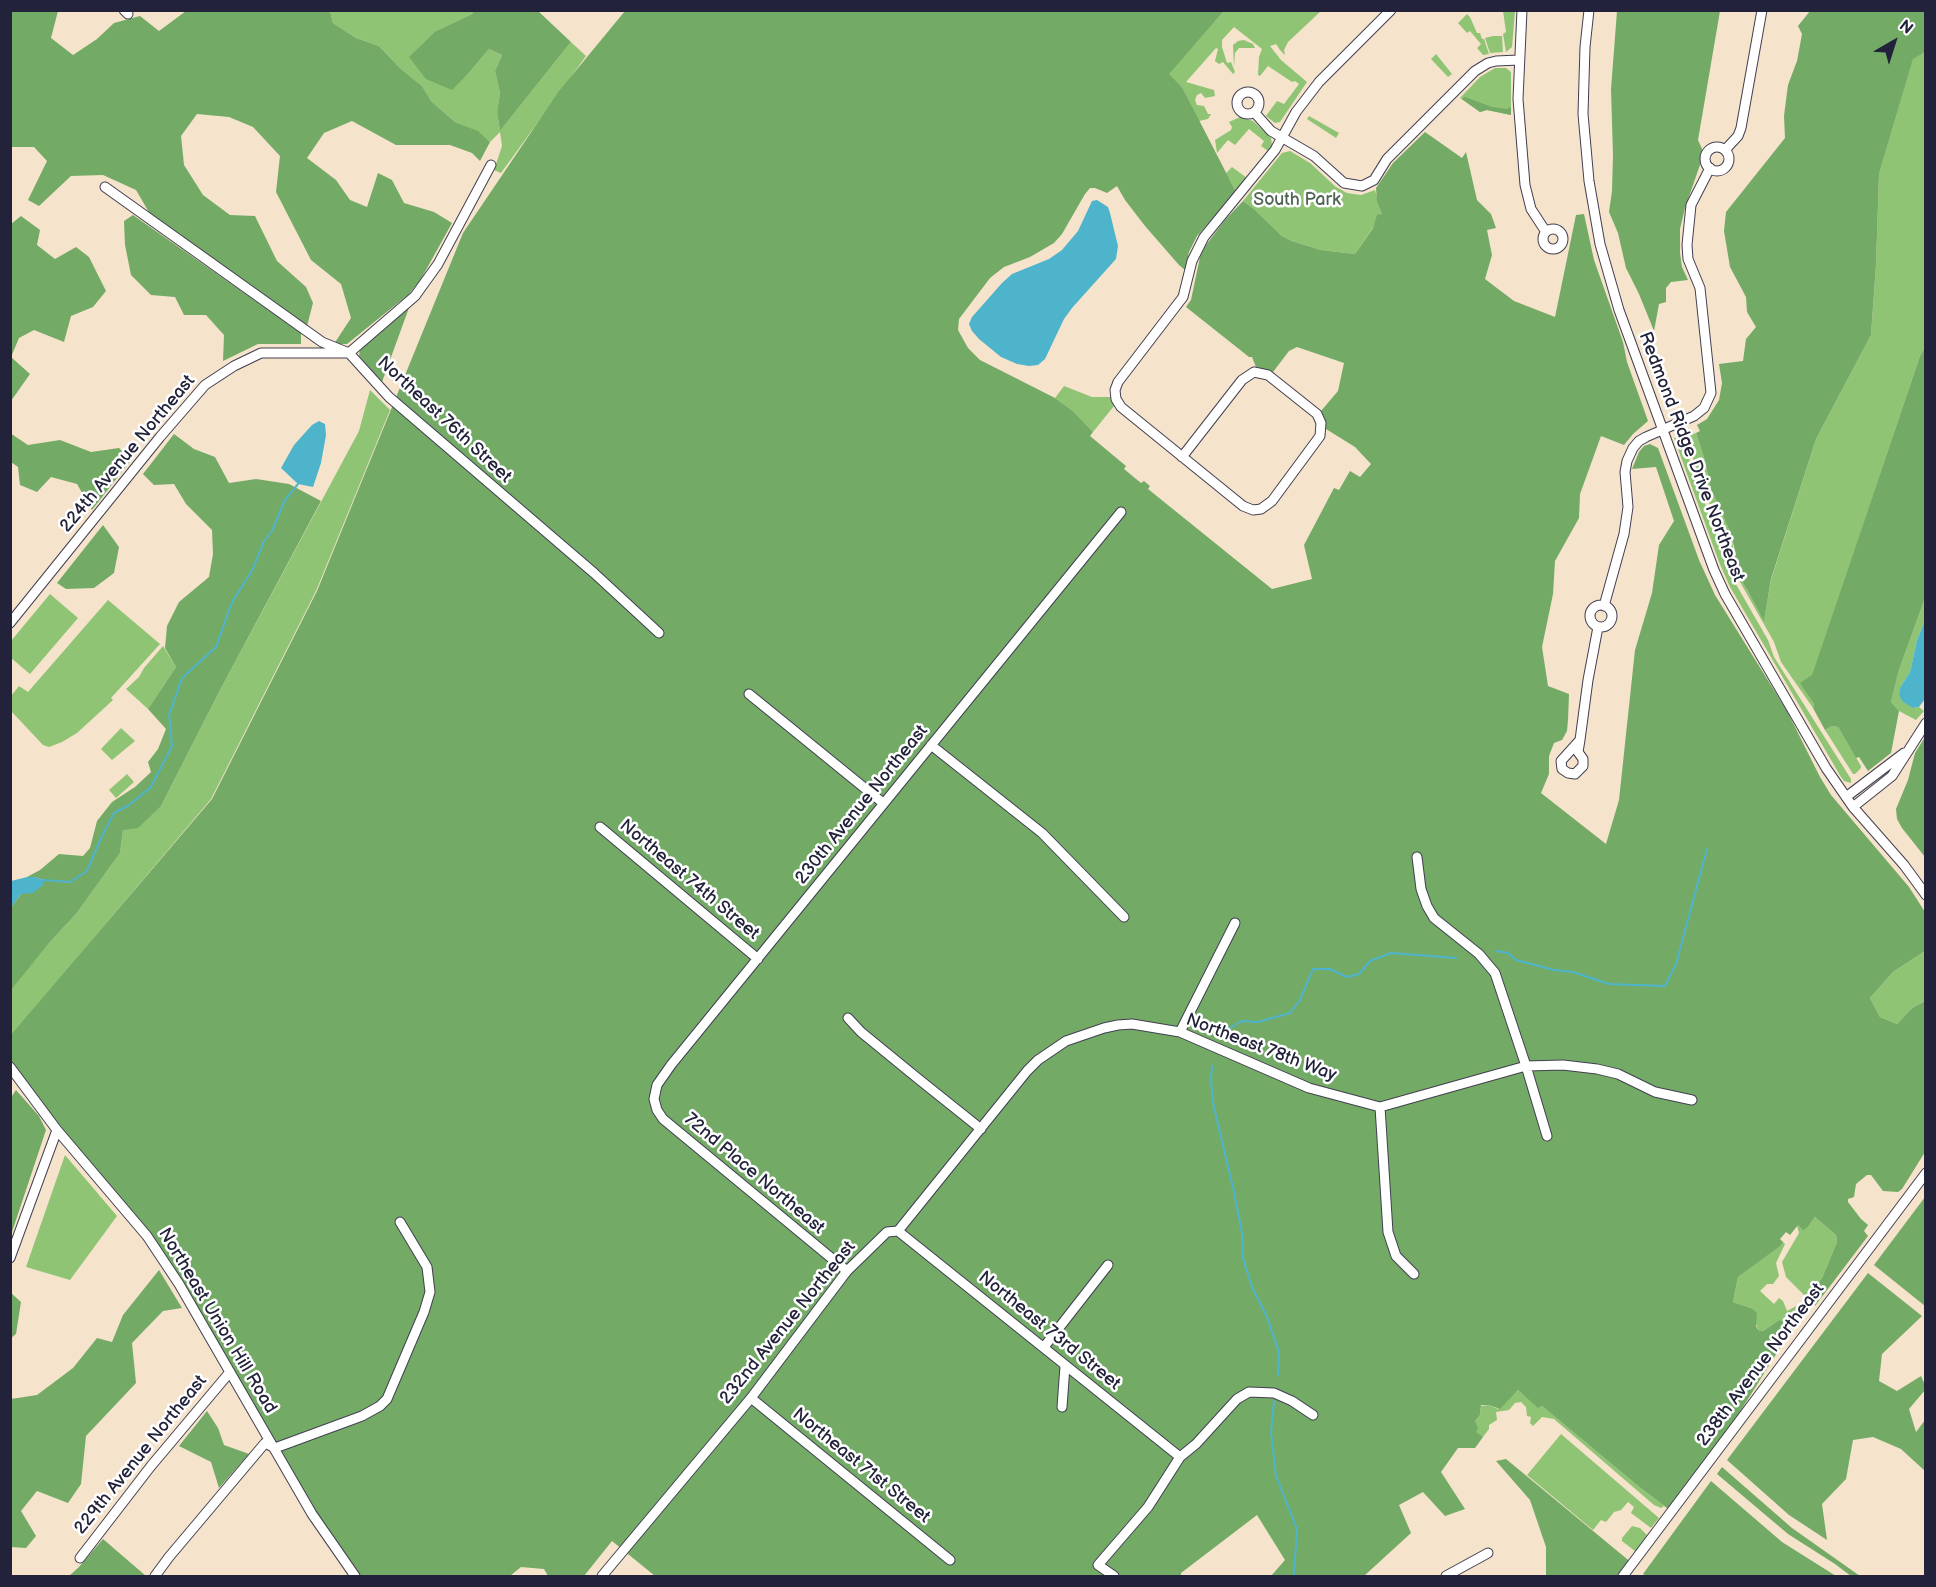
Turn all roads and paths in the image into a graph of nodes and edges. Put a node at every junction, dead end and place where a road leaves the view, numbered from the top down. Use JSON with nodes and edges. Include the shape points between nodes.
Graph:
{"nodes":[{"id":1,"x":1391,"y":10,"type":"edge"},
{"id":2,"x":1522,"y":10,"type":"edge"},
{"id":3,"x":1589,"y":10,"type":"edge"},
{"id":4,"x":1762,"y":10,"type":"edge"},
{"id":5,"x":1519,"y":60,"type":"junction"},
{"id":6,"x":1254,"y":112,"type":"dead end"},
{"id":7,"x":1282,"y":137,"type":"junction"},
{"id":8,"x":1725,"y":150,"type":"junction"},
{"id":9,"x":491,"y":165,"type":"dead end"},
{"id":10,"x":1710,"y":168,"type":"junction"},
{"id":11,"x":105,"y":187,"type":"dead end"},
{"id":12,"x":1546,"y":232,"type":"dead end"},
{"id":13,"x":349,"y":353,"type":"junction"},
{"id":14,"x":1663,"y":430,"type":"junction"},
{"id":15,"x":1182,"y":457,"type":"junction"},
{"id":16,"x":1121,"y":512,"type":"dead end"},
{"id":17,"x":1604,"y":606,"type":"junction"},
{"id":18,"x":10,"y":623,"type":"edge"},
{"id":19,"x":1598,"y":627,"type":"junction"},
{"id":20,"x":659,"y":633,"type":"dead end"},
{"id":21,"x":749,"y":694,"type":"dead end"},
{"id":22,"x":1926,"y":723,"type":"edge"},
{"id":23,"x":1580,"y":740,"type":"dead end"},
{"id":24,"x":931,"y":745,"type":"junction"},
{"id":25,"x":1906,"y":752,"type":"junction"},
{"id":26,"x":1846,"y":797,"type":"junction"},
{"id":27,"x":883,"y":803,"type":"junction"},
{"id":28,"x":1853,"y":807,"type":"junction"},
{"id":29,"x":600,"y":827,"type":"dead end"},
{"id":30,"x":1418,"y":857,"type":"dead end"},
{"id":31,"x":1926,"y":895,"type":"edge"},
{"id":32,"x":1124,"y":917,"type":"dead end"},
{"id":33,"x":1235,"y":923,"type":"dead end"},
{"id":34,"x":758,"y":959,"type":"junction"},
{"id":35,"x":848,"y":1018,"type":"dead end"},
{"id":36,"x":1180,"y":1032,"type":"junction"},
{"id":37,"x":10,"y":1066,"type":"edge"},
{"id":38,"x":1526,"y":1066,"type":"junction"},
{"id":39,"x":1027,"y":1071,"type":"joint"},
{"id":40,"x":1692,"y":1100,"type":"dead end"},
{"id":41,"x":1380,"y":1107,"type":"junction"},
{"id":42,"x":669,"y":1124,"type":"joint"},
{"id":43,"x":981,"y":1128,"type":"junction"},
{"id":44,"x":57,"y":1130,"type":"junction"},
{"id":45,"x":1548,"y":1136,"type":"dead end"},
{"id":46,"x":1926,"y":1173,"type":"edge"},
{"id":47,"x":400,"y":1222,"type":"dead end"},
{"id":48,"x":898,"y":1231,"type":"junction"},
{"id":49,"x":10,"y":1258,"type":"edge"},
{"id":50,"x":1108,"y":1265,"type":"dead end"},
{"id":51,"x":847,"y":1271,"type":"junction"},
{"id":52,"x":1414,"y":1274,"type":"dead end"},
{"id":53,"x":1044,"y":1347,"type":"junction"},
{"id":54,"x":1065,"y":1366,"type":"junction"},
{"id":55,"x":230,"y":1372,"type":"junction"},
{"id":56,"x":751,"y":1398,"type":"junction"},
{"id":57,"x":1062,"y":1407,"type":"dead end"},
{"id":58,"x":1313,"y":1414,"type":"dead end"},
{"id":59,"x":275,"y":1448,"type":"junction"},
{"id":60,"x":1180,"y":1457,"type":"junction"},
{"id":61,"x":1488,"y":1554,"type":"dead end"},
{"id":62,"x":80,"y":1558,"type":"dead end"},
{"id":63,"x":950,"y":1560,"type":"dead end"},
{"id":64,"x":1625,"y":1573,"type":"edge"},
{"id":65,"x":155,"y":1576,"type":"edge"},
{"id":66,"x":355,"y":1576,"type":"edge"},
{"id":67,"x":602,"y":1576,"type":"edge"},
{"id":68,"x":1114,"y":1576,"type":"edge"},
{"id":69,"x":1446,"y":1576,"type":"edge"},
{"id":70,"x":1636,"y":1576,"type":"edge"}],
"edges":[{"from":1,"to":7,"type":"street","via":[[1319,82]]},
{"from":2,"to":5,"type":"street"},
{"from":3,"to":14,"type":"street","name":"Redmond Ridge Drive Northeast","via":[[1583,114],[1588,181],[1607,271]]},
{"from":4,"to":8,"type":"street","via":[[1741,128]]},
{"from":5,"to":7,"type":"street","via":[[1496,61],[1475,71],[1387,159],[1366,186],[1344,183],[1314,156]]},
{"from":5,"to":12,"type":"street","via":[[1525,185],[1531,209]]},
{"from":6,"to":7,"type":"street","via":[[1266,127]]},
{"from":7,"to":15,"type":"street","via":[[1199,243],[1183,297],[1118,382],[1115,394],[1121,407]]},
{"from":8,"to":10,"type":"street","via":[[1729,157],[1727,165],[1721,170]]},
{"from":8,"to":10,"type":"street","via":[[1716,147],[1708,151],[1706,161]]},
{"from":9,"to":13,"type":"street","via":[[438,264],[415,296]]},
{"from":10,"to":14,"type":"street","via":[[1691,205],[1687,245],[1688,259],[1700,288],[1711,393],[1704,408],[1694,416]]},
{"from":11,"to":13,"type":"street","name":"Northeast 76th Street","via":[[322,342]]},
{"from":13,"to":18,"type":"street","name":"224th Avenue Northeast","via":[[261,353],[205,385]]},
{"from":13,"to":20,"type":"street","name":"Northeast 76th Street","via":[[389,397]]},
{"from":14,"to":17,"type":"street","via":[[1639,441],[1627,461],[1627,519]]},
{"from":14,"to":26,"type":"street","name":"Redmond Ridge Drive Northeast","via":[[1725,594]]},
{"from":15,"to":15,"type":"street","via":[[1242,380],[1254,372],[1268,375],[1317,414],[1321,427],[1313,449],[1272,501],[1261,509],[1243,506]]},
{"from":16,"to":24,"type":"street","name":"230th Avenue Northeast"},
{"from":17,"to":19,"type":"street","via":[[1594,608],[1591,614],[1591,621]]},
{"from":17,"to":19,"type":"street","via":[[1612,613],[1612,620],[1607,626]]},
{"from":19,"to":23,"type":"street"},
{"from":21,"to":27,"type":"street"},
{"from":22,"to":25,"type":"street"},
{"from":24,"to":27,"type":"street","name":"230th Avenue Northeast"},
{"from":24,"to":32,"type":"street","via":[[1042,833]]},
{"from":25,"to":26,"type":"street"},
{"from":25,"to":28,"type":"street","via":[[1892,776]]},
{"from":26,"to":28,"type":"street","name":"Redmond Ridge Drive Northeast"},
{"from":27,"to":34,"type":"street","name":"230th Avenue Northeast"},
{"from":28,"to":31,"type":"street","name":"Redmond Ridge Drive Northeast"},
{"from":29,"to":34,"type":"street","name":"Northeast 74th Street"},
{"from":30,"to":38,"type":"street","via":[[1426,906],[1434,918],[1479,954],[1495,973]]},
{"from":33,"to":36,"type":"street"},
{"from":34,"to":42,"type":"street","name":"230th Avenue Northeast","via":[[657,1085],[657,1110]]},
{"from":35,"to":43,"type":"street"},
{"from":36,"to":39,"type":"street","name":"Northeast 78th Way","via":[[1132,1024],[1104,1028],[1066,1041]]},
{"from":36,"to":41,"type":"street","name":"Northeast 78th Way","via":[[1309,1088]]},
{"from":37,"to":44,"type":"street","name":"Northeast Union Hill Road"},
{"from":38,"to":40,"type":"street","via":[[1597,1069],[1618,1074],[1655,1092]]},
{"from":38,"to":41,"type":"street"},
{"from":38,"to":45,"type":"street"},
{"from":39,"to":43,"type":"street","name":"232nd Avenue Northeast"},
{"from":41,"to":52,"type":"street","via":[[1388,1232],[1396,1256]]},
{"from":42,"to":51,"type":"street","name":"72nd Place Northeast"},
{"from":43,"to":48,"type":"street","name":"232nd Avenue Northeast"},
{"from":44,"to":49,"type":"street"},
{"from":44,"to":55,"type":"street","name":"Northeast Union Hill Road","via":[[147,1236]]},
{"from":46,"to":64,"type":"street","name":"238th Avenue Northeast"},
{"from":47,"to":59,"type":"street","via":[[427,1267],[430,1292],[387,1399],[362,1416]]},
{"from":48,"to":51,"type":"street","name":"232nd Avenue Northeast","via":[[887,1232]]},
{"from":48,"to":53,"type":"street","name":"Northeast 73rd Street"},
{"from":50,"to":53,"type":"street"},
{"from":51,"to":56,"type":"street","name":"232nd Avenue Northeast"},
{"from":53,"to":54,"type":"street","name":"Northeast 73rd Street"},
{"from":54,"to":57,"type":"street"},
{"from":54,"to":60,"type":"street","name":"Northeast 73rd Street"},
{"from":55,"to":59,"type":"street","name":"Northeast Union Hill Road"},
{"from":55,"to":62,"type":"street","name":"229th Avenue Northeast"},
{"from":56,"to":63,"type":"street","name":"Northeast 71st Street"},
{"from":56,"to":67,"type":"street","name":"232nd Avenue Northeast"},
{"from":58,"to":60,"type":"street","via":[[1286,1398],[1249,1392],[1237,1399]]},
{"from":59,"to":65,"type":"street","via":[[265,1443],[258,1450]]},
{"from":59,"to":66,"type":"street","name":"Northeast Union Hill Road","via":[[312,1514]]},
{"from":60,"to":68,"type":"street","via":[[1148,1506],[1101,1563]]},
{"from":61,"to":69,"type":"street"},
{"from":64,"to":70,"type":"street"}]}
